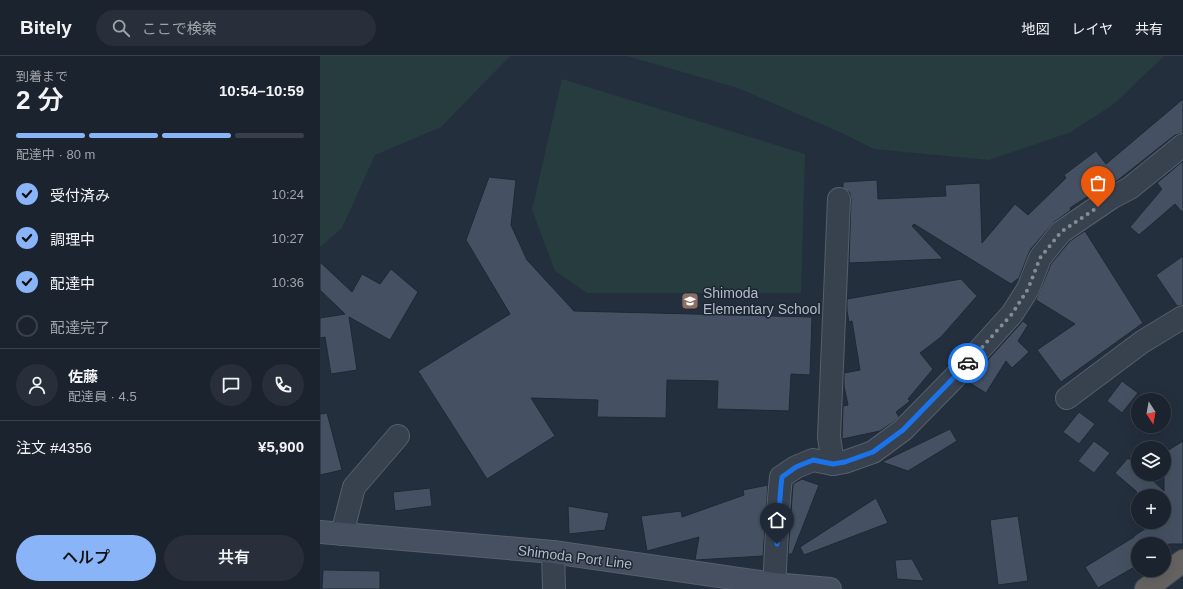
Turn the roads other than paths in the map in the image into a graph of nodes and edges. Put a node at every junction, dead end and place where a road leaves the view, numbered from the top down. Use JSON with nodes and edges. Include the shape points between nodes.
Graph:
{"nodes":[{"id":1,"x":1183,"y":145,"type":"edge"},
{"id":2,"x":839,"y":199,"type":"dead end"},
{"id":3,"x":1183,"y":317,"type":"edge"},
{"id":4,"x":1067,"y":398,"type":"dead end"},
{"id":5,"x":398,"y":436,"type":"dead end"},
{"id":6,"x":833,"y":464,"type":"junction"},
{"id":7,"x":320,"y":532,"type":"edge"},
{"id":8,"x":342,"y":534,"type":"junction"},
{"id":9,"x":554,"y":552,"type":"junction"},
{"id":10,"x":1183,"y":561,"type":"edge"},
{"id":11,"x":774,"y":586,"type":"edge"},
{"id":12,"x":554,"y":589,"type":"edge"},
{"id":13,"x":830,"y":589,"type":"edge"},
{"id":14,"x":1146,"y":589,"type":"edge"}],
"edges":[{"from":1,"to":6,"type":"street","via":[[1130,188],[1061,232],[1040,258],[1028,289],[1012,314],[903,430],[873,452]]},
{"from":2,"to":6,"type":"street","via":[[829,437]]},
{"from":3,"to":4,"type":"street","via":[[1142,342]]},
{"from":5,"to":8,"type":"street","via":[[354,488]]},
{"from":6,"to":11,"type":"street","via":[[813,460],[796,467],[782,477]]},
{"from":7,"to":8,"type":"main road","name":"Shimoda Port Line"},
{"from":8,"to":9,"type":"main road","name":"Shimoda Port Line"},
{"from":9,"to":11,"type":"main road","name":"Shimoda Port Line"},
{"from":9,"to":12,"type":"street"},
{"from":10,"to":14,"type":"highway"},
{"from":11,"to":13,"type":"main road","name":"Shimoda Port Line"}]}
